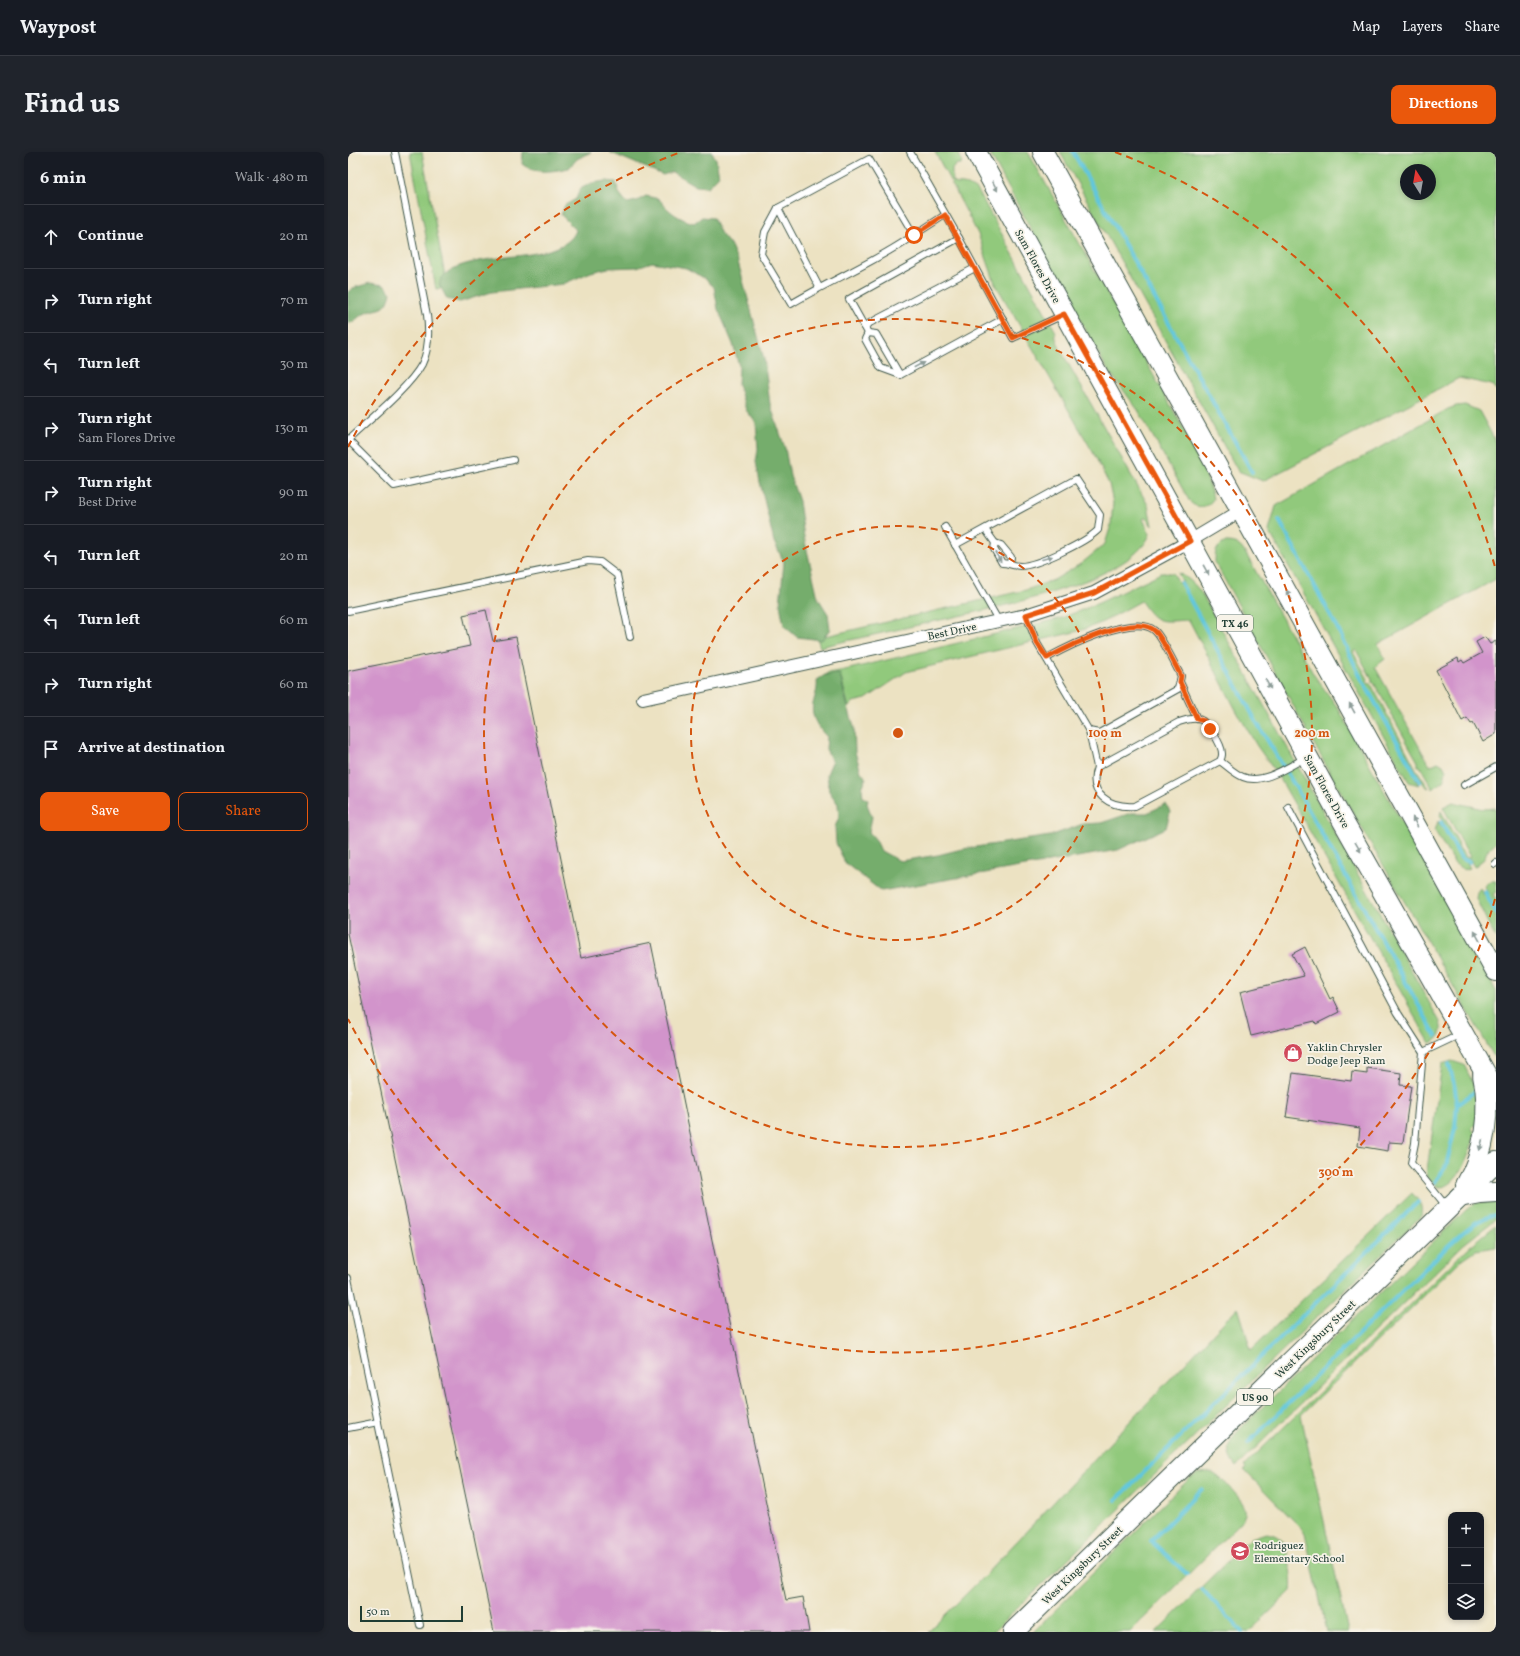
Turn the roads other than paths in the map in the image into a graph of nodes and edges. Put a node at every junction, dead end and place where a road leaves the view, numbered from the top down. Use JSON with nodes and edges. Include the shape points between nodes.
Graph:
{"nodes":[{"id":1,"x":395,"y":152,"type":"edge"},
{"id":2,"x":910,"y":152,"type":"edge"},
{"id":3,"x":976,"y":152,"type":"edge"},
{"id":4,"x":1043,"y":152,"type":"edge"},
{"id":5,"x":778,"y":208,"type":"junction"},
{"id":6,"x":945,"y":215,"type":"junction"},
{"id":7,"x":914,"y":235,"type":"junction"},
{"id":8,"x":959,"y":238,"type":"junction"},
{"id":9,"x":975,"y":268,"type":"junction"},
{"id":10,"x":819,"y":287,"type":"junction"},
{"id":11,"x":1064,"y":314,"type":"junction"},
{"id":12,"x":1003,"y":319,"type":"junction"},
{"id":13,"x":864,"y":326,"type":"junction"},
{"id":14,"x":868,"y":333,"type":"junction"},
{"id":15,"x":900,"y":375,"type":"junction"},
{"id":16,"x":348,"y":440,"type":"edge"},
{"id":17,"x":513,"y":460,"type":"dead end"},
{"id":18,"x":1242,"y":510,"type":"junction"},
{"id":19,"x":945,"y":527,"type":"dead end"},
{"id":20,"x":985,"y":529,"type":"junction"},
{"id":21,"x":1190,"y":541,"type":"junction"},
{"id":22,"x":995,"y":543,"type":"junction"},
{"id":23,"x":955,"y":546,"type":"junction"},
{"id":24,"x":1010,"y":563,"type":"junction"},
{"id":25,"x":348,"y":611,"type":"edge"},
{"id":26,"x":1026,"y":615,"type":"junction"},
{"id":27,"x":998,"y":620,"type":"junction"},
{"id":28,"x":630,"y":637,"type":"dead end"},
{"id":29,"x":1047,"y":658,"type":"junction"},
{"id":30,"x":1180,"y":682,"type":"junction"},
{"id":31,"x":643,"y":699,"type":"dead end"},
{"id":32,"x":1197,"y":719,"type":"junction"},
{"id":33,"x":1089,"y":731,"type":"junction"},
{"id":34,"x":1308,"y":757,"type":"junction"},
{"id":35,"x":1220,"y":761,"type":"junction"},
{"id":36,"x":1496,"y":766,"type":"edge"},
{"id":37,"x":1097,"y":767,"type":"junction"},
{"id":38,"x":1464,"y":785,"type":"dead end"},
{"id":39,"x":1288,"y":807,"type":"dead end"},
{"id":40,"x":1496,"y":971,"type":"edge"},
{"id":41,"x":1463,"y":1032,"type":"junction"},
{"id":42,"x":1423,"y":1052,"type":"junction"},
{"id":43,"x":1481,"y":1066,"type":"junction"},
{"id":44,"x":1496,"y":1092,"type":"edge"},
{"id":45,"x":1496,"y":1162,"type":"edge"},
{"id":46,"x":1496,"y":1192,"type":"edge"},
{"id":47,"x":1454,"y":1203,"type":"junction"},
{"id":48,"x":348,"y":1278,"type":"edge"},
{"id":49,"x":378,"y":1422,"type":"junction"},
{"id":50,"x":348,"y":1428,"type":"edge"},
{"id":51,"x":420,"y":1625,"type":"dead end"},
{"id":52,"x":1013,"y":1632,"type":"edge"}],
"edges":[{"from":1,"to":16,"type":"lane","via":[[428,315],[429,331],[422,363],[414,377]]},
{"from":2,"to":6,"type":"lane"},
{"from":3,"to":11,"type":"main road","name":"Sam Flores Drive","number":"TX 46","one_way":true},
{"from":4,"to":18,"type":"main road"},
{"from":5,"to":7,"type":"lane","via":[[869,159]]},
{"from":5,"to":10,"type":"lane"},
{"from":5,"to":10,"type":"lane","via":[[765,232],[761,254],[791,304]]},
{"from":6,"to":7,"type":"lane"},
{"from":6,"to":8,"type":"lane"},
{"from":7,"to":10,"type":"lane","via":[[899,246]]},
{"from":8,"to":9,"type":"lane"},
{"from":8,"to":13,"type":"lane","via":[[849,299]]},
{"from":9,"to":12,"type":"lane"},
{"from":9,"to":13,"type":"lane"},
{"from":11,"to":12,"type":"lane","via":[[1013,338]]},
{"from":11,"to":21,"type":"main road","name":"Sam Flores Drive","number":"TX 46"},
{"from":15,"to":12,"type":"lane","one_way":true},
{"from":13,"to":14,"type":"lane"},
{"from":14,"to":15,"type":"lane","via":[[876,334]]},
{"from":14,"to":15,"type":"lane","via":[[866,339],[881,368]]},
{"from":16,"to":17,"type":"lane","via":[[394,486]]},
{"from":18,"to":21,"type":"street","name":"Best Drive"},
{"from":40,"to":18,"type":"main road","one_way":true},
{"from":19,"to":23,"type":"lane"},
{"from":20,"to":22,"type":"lane"},
{"from":20,"to":23,"type":"lane"},
{"from":24,"to":20,"type":"lane","one_way":true,"via":[[1021,566],[1053,556],[1098,530],[1100,514],[1076,479]]},
{"from":21,"to":26,"type":"street","name":"Best Drive","via":[[1094,593]]},
{"from":21,"to":34,"type":"main road","name":"Sam Flores Drive","number":"TX 46","one_way":true},
{"from":22,"to":24,"type":"lane","via":[[1001,545],[1011,557]]},
{"from":22,"to":24,"type":"lane","one_way":true,"via":[[994,549],[1002,562]]},
{"from":23,"to":27,"type":"lane"},
{"from":25,"to":28,"type":"lane","via":[[588,561],[600,562],[617,575]]},
{"from":26,"to":27,"type":"street","name":"Best Drive"},
{"from":26,"to":29,"type":"lane","via":[[1037,643]]},
{"from":27,"to":31,"type":"street","name":"Best Drive"},
{"from":29,"to":30,"type":"lane","via":[[1074,643],[1123,627],[1140,625],[1155,631],[1181,676]]},
{"from":29,"to":33,"type":"lane"},
{"from":30,"to":32,"type":"lane"},
{"from":30,"to":33,"type":"lane","via":[[1178,690],[1099,734]]},
{"from":32,"to":35,"type":"lane","via":[[1204,721],[1216,739],[1222,754]]},
{"from":32,"to":37,"type":"lane","via":[[1179,722]]},
{"from":33,"to":37,"type":"lane"},
{"from":34,"to":35,"type":"lane","via":[[1272,775],[1257,779],[1244,778]]},
{"from":34,"to":41,"type":"main road","name":"Sam Flores Drive","number":"TX 46","one_way":true},
{"from":35,"to":37,"type":"lane","via":[[1135,806],[1123,807],[1109,803],[1101,797],[1095,783],[1094,774]]},
{"from":36,"to":38,"type":"lane"},
{"from":39,"to":42,"type":"lane","via":[[1398,1013]]},
{"from":41,"to":42,"type":"lane"},
{"from":41,"to":43,"type":"main road","name":"Sam Flores Drive","number":"TX 46"},
{"from":42,"to":47,"type":"lane","via":[[1411,1163]]},
{"from":43,"to":44,"type":"main road","name":"Sam Flores Drive","number":"TX 46"},
{"from":43,"to":47,"type":"main road","one_way":true,"via":[[1486,1098],[1485,1130],[1475,1168]]},
{"from":45,"to":47,"type":"main road","name":"West Kingsbury Street","number":"US 90"},
{"from":46,"to":47,"type":"main road","via":[[1480,1192]]},
{"from":47,"to":52,"type":"main road","name":"West Kingsbury Street","number":"US 90"},
{"from":48,"to":49,"type":"lane"},
{"from":49,"to":50,"type":"lane"},
{"from":49,"to":51,"type":"lane"}]}
